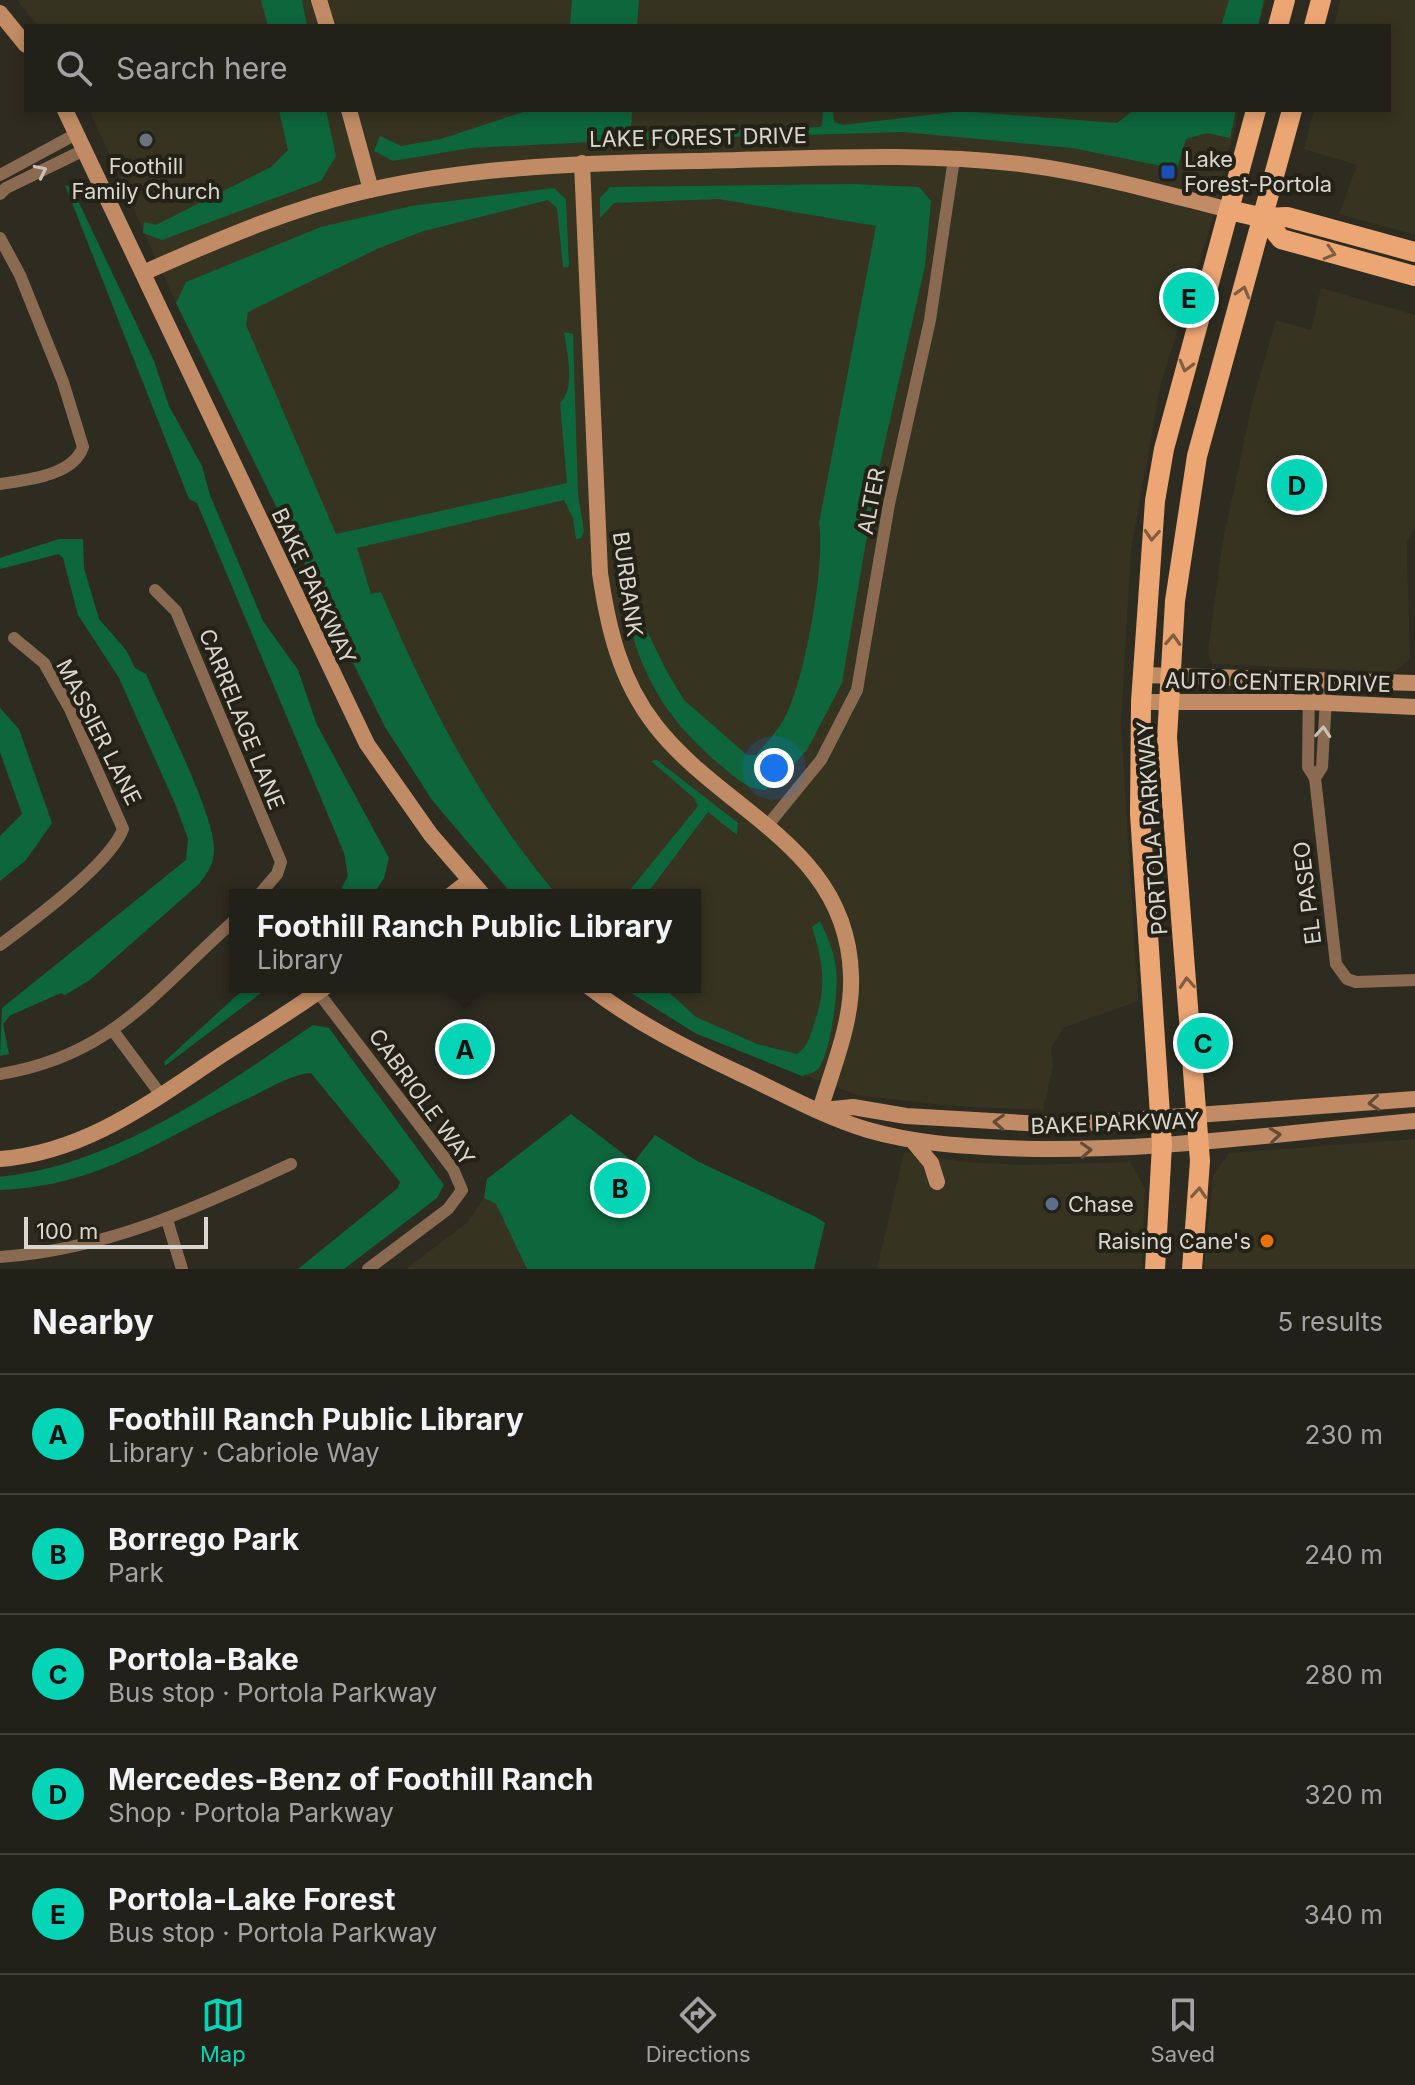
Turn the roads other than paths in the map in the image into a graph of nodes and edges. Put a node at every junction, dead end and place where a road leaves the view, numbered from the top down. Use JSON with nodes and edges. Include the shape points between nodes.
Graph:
{"nodes":[{"id":1,"x":319,"y":0,"type":"edge"},
{"id":2,"x":1285,"y":0,"type":"edge"},
{"id":3,"x":1321,"y":0,"type":"edge"},
{"id":4,"x":0,"y":13,"type":"edge"},
{"id":5,"x":326,"y":24,"type":"edge"},
{"id":6,"x":1279,"y":24,"type":"edge"},
{"id":7,"x":1315,"y":24,"type":"edge"},
{"id":8,"x":24,"y":43,"type":"edge"},
{"id":9,"x":66,"y":112,"type":"edge"},
{"id":10,"x":350,"y":112,"type":"edge"},
{"id":11,"x":1255,"y":112,"type":"edge"},
{"id":12,"x":1291,"y":112,"type":"edge"},
{"id":13,"x":76,"y":134,"type":"junction"},
{"id":14,"x":84,"y":150,"type":"junction"},
{"id":15,"x":954,"y":159,"type":"junction"},
{"id":16,"x":582,"y":163,"type":"junction"},
{"id":17,"x":0,"y":175,"type":"edge"},
{"id":18,"x":371,"y":190,"type":"junction"},
{"id":19,"x":0,"y":194,"type":"edge"},
{"id":20,"x":1229,"y":210,"type":"junction"},
{"id":21,"x":1264,"y":218,"type":"junction"},
{"id":22,"x":0,"y":238,"type":"edge"},
{"id":23,"x":1415,"y":252,"type":"edge"},
{"id":24,"x":143,"y":273,"type":"junction"},
{"id":25,"x":1415,"y":276,"type":"edge"},
{"id":26,"x":0,"y":484,"type":"edge"},
{"id":27,"x":155,"y":590,"type":"dead end"},
{"id":28,"x":14,"y":638,"type":"dead end"},
{"id":29,"x":1143,"y":675,"type":"junction"},
{"id":30,"x":1171,"y":676,"type":"junction"},
{"id":31,"x":1309,"y":681,"type":"junction"},
{"id":32,"x":1327,"y":682,"type":"junction"},
{"id":33,"x":1415,"y":683,"type":"edge"},
{"id":34,"x":1141,"y":702,"type":"junction"},
{"id":35,"x":1169,"y":702,"type":"junction"},
{"id":36,"x":1317,"y":702,"type":"junction"},
{"id":37,"x":1415,"y":707,"type":"edge"},
{"id":38,"x":767,"y":826,"type":"junction"},
{"id":39,"x":469,"y":881,"type":"junction"},
{"id":40,"x":264,"y":889,"type":"edge"},
{"id":41,"x":459,"y":889,"type":"edge"},
{"id":42,"x":477,"y":889,"type":"edge"},
{"id":43,"x":229,"y":926,"type":"edge"},
{"id":44,"x":0,"y":945,"type":"edge"},
{"id":45,"x":1415,"y":980,"type":"edge"},
{"id":46,"x":316,"y":993,"type":"edge"},
{"id":47,"x":325,"y":993,"type":"edge"},
{"id":48,"x":597,"y":993,"type":"edge"},
{"id":49,"x":114,"y":1032,"type":"junction"},
{"id":50,"x":0,"y":1074,"type":"edge"},
{"id":51,"x":161,"y":1095,"type":"junction"},
{"id":52,"x":1415,"y":1099,"type":"edge"},
{"id":53,"x":853,"y":1107,"type":"junction"},
{"id":54,"x":820,"y":1110,"type":"junction"},
{"id":55,"x":1196,"y":1117,"type":"junction"},
{"id":56,"x":1160,"y":1121,"type":"junction"},
{"id":57,"x":1415,"y":1121,"type":"edge"},
{"id":58,"x":912,"y":1140,"type":"junction"},
{"id":59,"x":1198,"y":1142,"type":"junction"},
{"id":60,"x":1162,"y":1145,"type":"junction"},
{"id":61,"x":952,"y":1146,"type":"junction"},
{"id":62,"x":0,"y":1159,"type":"edge"},
{"id":63,"x":291,"y":1164,"type":"dead end"},
{"id":64,"x":937,"y":1182,"type":"dead end"},
{"id":65,"x":167,"y":1220,"type":"junction"},
{"id":66,"x":0,"y":1257,"type":"edge"},
{"id":67,"x":182,"y":1269,"type":"edge"},
{"id":68,"x":368,"y":1269,"type":"edge"},
{"id":69,"x":1155,"y":1269,"type":"edge"},
{"id":70,"x":1192,"y":1269,"type":"edge"}],
"edges":[{"from":1,"to":5,"type":"main road"},
{"from":2,"to":6,"type":"main road"},
{"from":3,"to":7,"type":"main road"},
{"from":4,"to":8,"type":"main road"},
{"from":9,"to":13,"type":"main road","name":"BAKE PARKWAY"},
{"from":10,"to":18,"type":"main road"},
{"from":11,"to":20,"type":"main road","name":"PORTOLA PARKWAY"},
{"from":12,"to":21,"type":"main road","name":"PORTOLA PARKWAY"},
{"from":13,"to":14,"type":"main road","name":"BAKE PARKWAY"},
{"from":13,"to":17,"type":"street"},
{"from":19,"to":14,"type":"street","one_way":true},
{"from":14,"to":24,"type":"main road","name":"BAKE PARKWAY"},
{"from":15,"to":16,"type":"main road","name":"LAKE FOREST DRIVE","via":[[874,155]]},
{"from":15,"to":20,"type":"main road","name":"LAKE FOREST DRIVE","via":[[1102,178]]},
{"from":15,"to":38,"type":"street","name":"ALTER","via":[[930,320],[889,504],[857,690],[821,760]]},
{"from":16,"to":18,"type":"main road","name":"LAKE FOREST DRIVE"},
{"from":16,"to":38,"type":"main road","name":"BURBANK","via":[[599,560],[607,622],[618,660],[654,724]]},
{"from":18,"to":24,"type":"main road","name":"LAKE FOREST DRIVE","via":[[228,236]]},
{"from":20,"to":21,"type":"main road","name":"LAKE FOREST DRIVE"},
{"from":20,"to":29,"type":"main road","name":"PORTOLA PARKWAY","one_way":true,"via":[[1164,449],[1155,501]]},
{"from":21,"to":23,"type":"main road","name":"LAKE FOREST DRIVE","via":[[1287,217]]},
{"from":21,"to":25,"type":"main road","name":"LAKE FOREST DRIVE","one_way":true,"via":[[1281,239]]},
{"from":30,"to":21,"type":"main road","name":"PORTOLA PARKWAY","one_way":true,"via":[[1175,601],[1197,456]]},
{"from":22,"to":26,"type":"street","via":[[63,382],[83,447],[73,462],[53,472]]},
{"from":24,"to":39,"type":"main road","name":"BAKE PARKWAY","via":[[360,731]]},
{"from":27,"to":40,"type":"street","name":"CARRELAGE LANE","via":[[176,611],[281,862]]},
{"from":28,"to":44,"type":"street","name":"MASSIER LANE","via":[[44,663],[123,829],[83,876]]},
{"from":29,"to":30,"type":"main road","name":"AUTO CENTER DRIVE"},
{"from":29,"to":34,"type":"main road","name":"PORTOLA PARKWAY"},
{"from":30,"to":31,"type":"main road","name":"AUTO CENTER DRIVE"},
{"from":30,"to":35,"type":"main road","name":"PORTOLA PARKWAY"},
{"from":31,"to":32,"type":"main road","name":"AUTO CENTER DRIVE"},
{"from":31,"to":36,"type":"street","name":"EL PASEO"},
{"from":32,"to":33,"type":"main road","name":"AUTO CENTER DRIVE"},
{"from":32,"to":36,"type":"street","name":"EL PASEO"},
{"from":34,"to":35,"type":"main road","name":"AUTO CENTER DRIVE"},
{"from":34,"to":56,"type":"main road","name":"PORTOLA PARKWAY","via":[[1140,814]]},
{"from":35,"to":36,"type":"main road","name":"AUTO CENTER DRIVE"},
{"from":55,"to":35,"type":"main road","name":"PORTOLA PARKWAY","one_way":true,"via":[[1167,738]]},
{"from":36,"to":37,"type":"main road","name":"AUTO CENTER DRIVE"},
{"from":36,"to":45,"type":"street","name":"EL PASEO","via":[[1308,767],[1315,778],[1339,972],[1356,982]]},
{"from":38,"to":54,"type":"main road","name":"BURBANK","via":[[820,877],[847,939],[849,1011]]},
{"from":39,"to":41,"type":"main road"},
{"from":39,"to":42,"type":"main road","name":"BAKE PARKWAY"},
{"from":43,"to":49,"type":"street"},
{"from":46,"to":51,"type":"main road"},
{"from":47,"to":68,"type":"street","name":"CABRIOLE WAY","via":[[453,1169],[462,1190],[448,1209]]},
{"from":48,"to":54,"type":"main road","name":"BAKE PARKWAY","via":[[677,1043]]},
{"from":49,"to":50,"type":"street","via":[[49,1064]]},
{"from":49,"to":51,"type":"street"},
{"from":51,"to":62,"type":"main road","via":[[88,1139],[29,1157]]},
{"from":52,"to":55,"type":"main road","name":"BAKE PARKWAY","one_way":true},
{"from":53,"to":54,"type":"main road","name":"BAKE PARKWAY"},
{"from":56,"to":53,"type":"main road","name":"BAKE PARKWAY","one_way":true,"via":[[1060,1125],[906,1116]]},
{"from":53,"to":61,"type":"main road","via":[[885,1125]]},
{"from":54,"to":58,"type":"main road","name":"BAKE PARKWAY","via":[[867,1130]]},
{"from":55,"to":56,"type":"main road","name":"BAKE PARKWAY"},
{"from":55,"to":59,"type":"main road","name":"PORTOLA PARKWAY"},
{"from":56,"to":60,"type":"main road","name":"PORTOLA PARKWAY"},
{"from":59,"to":57,"type":"main road","name":"BAKE PARKWAY","one_way":true},
{"from":58,"to":61,"type":"main road","name":"BAKE PARKWAY"},
{"from":58,"to":64,"type":"main road","via":[[931,1163]]},
{"from":59,"to":60,"type":"main road","name":"BAKE PARKWAY"},
{"from":70,"to":59,"type":"main road","name":"PORTOLA PARKWAY","one_way":true},
{"from":61,"to":60,"type":"main road","name":"BAKE PARKWAY","one_way":true,"via":[[1062,1151]]},
{"from":60,"to":69,"type":"main road","name":"PORTOLA PARKWAY"},
{"from":63,"to":65,"type":"street"},
{"from":65,"to":66,"type":"street","via":[[94,1244]]},
{"from":65,"to":67,"type":"street"}]}
